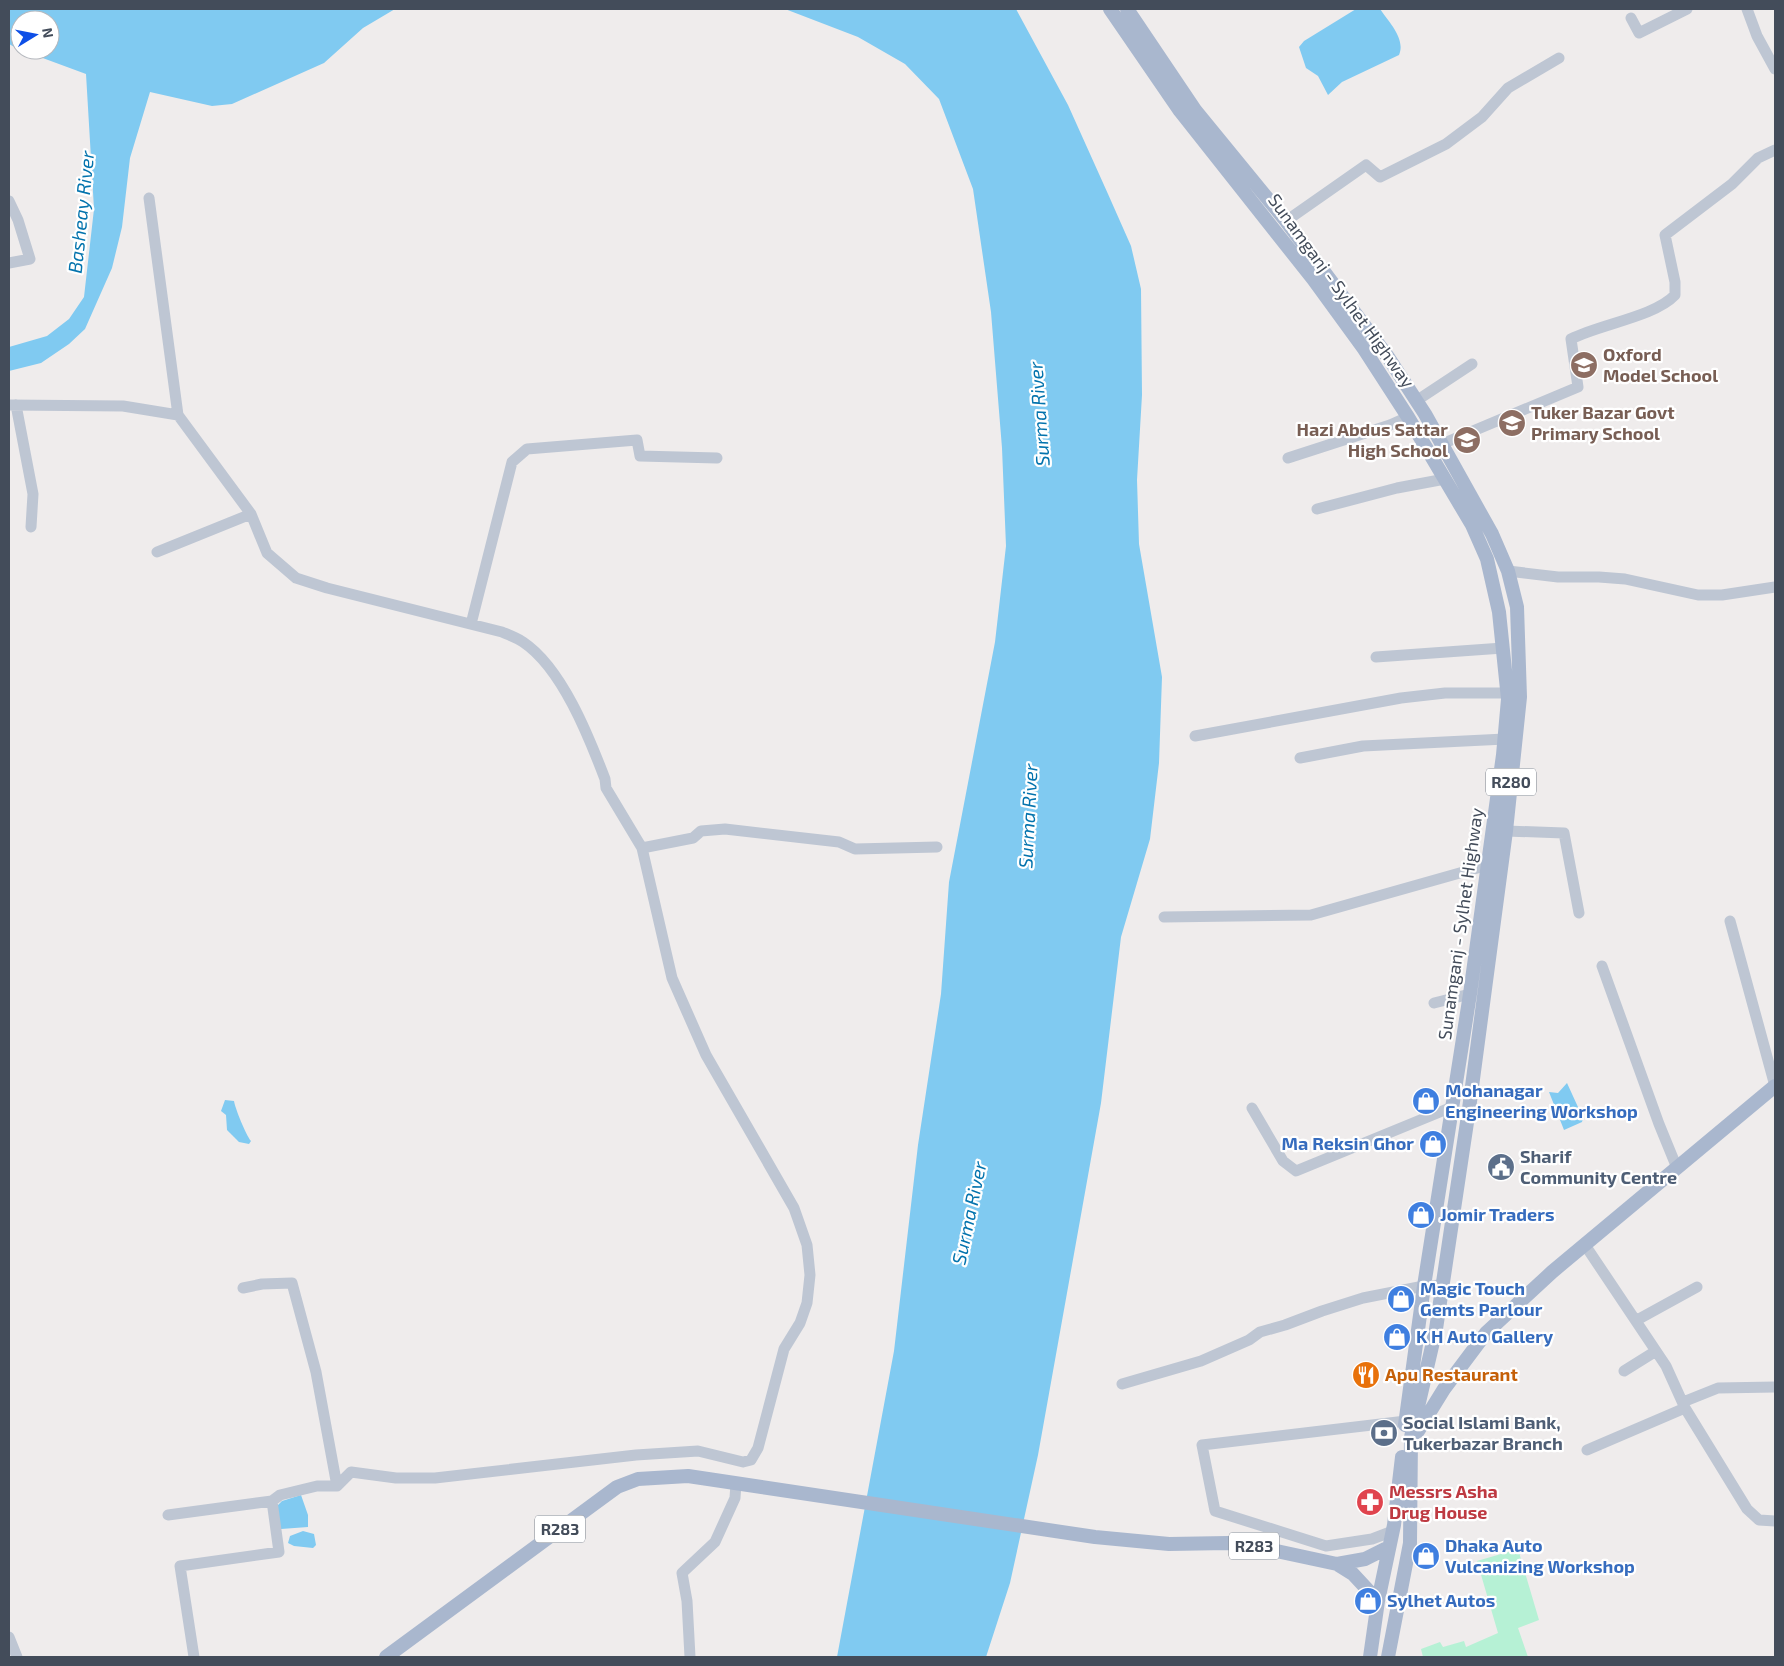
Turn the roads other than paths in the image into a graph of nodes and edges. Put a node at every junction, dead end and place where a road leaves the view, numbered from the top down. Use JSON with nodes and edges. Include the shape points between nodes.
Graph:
{"nodes":[{"id":1,"x":1110,"y":9,"type":"edge"},
{"id":2,"x":1687,"y":9,"type":"edge"},
{"id":3,"x":1747,"y":9,"type":"edge"},
{"id":4,"x":1129,"y":12,"type":"edge"},
{"id":5,"x":1632,"y":18,"type":"dead end"},
{"id":6,"x":1559,"y":58,"type":"dead end"},
{"id":7,"x":1775,"y":68,"type":"edge"},
{"id":8,"x":1775,"y":150,"type":"edge"},
{"id":9,"x":149,"y":198,"type":"dead end"},
{"id":10,"x":9,"y":200,"type":"edge"},
{"id":11,"x":1286,"y":221,"type":"junction"},
{"id":12,"x":9,"y":263,"type":"edge"},
{"id":13,"x":1472,"y":364,"type":"dead end"},
{"id":14,"x":1416,"y":401,"type":"junction"},
{"id":15,"x":12,"y":405,"type":"edge"},
{"id":16,"x":178,"y":415,"type":"junction"},
{"id":17,"x":1408,"y":417,"type":"junction"},
{"id":18,"x":1442,"y":444,"type":"junction"},
{"id":19,"x":717,"y":458,"type":"dead end"},
{"id":20,"x":1288,"y":458,"type":"dead end"},
{"id":21,"x":1445,"y":479,"type":"junction"},
{"id":22,"x":1317,"y":509,"type":"dead end"},
{"id":23,"x":251,"y":514,"type":"junction"},
{"id":24,"x":31,"y":527,"type":"dead end"},
{"id":25,"x":157,"y":552,"type":"dead end"},
{"id":26,"x":1508,"y":571,"type":"junction"},
{"id":27,"x":1775,"y":587,"type":"edge"},
{"id":28,"x":471,"y":624,"type":"junction"},
{"id":29,"x":1503,"y":648,"type":"junction"},
{"id":30,"x":1376,"y":657,"type":"dead end"},
{"id":31,"x":1507,"y":693,"type":"junction"},
{"id":32,"x":1195,"y":736,"type":"dead end"},
{"id":33,"x":1505,"y":739,"type":"junction"},
{"id":34,"x":1300,"y":758,"type":"dead end"},
{"id":35,"x":1506,"y":831,"type":"junction"},
{"id":36,"x":642,"y":848,"type":"junction"},
{"id":37,"x":938,"y":848,"type":"dead end"},
{"id":38,"x":1488,"y":865,"type":"junction"},
{"id":39,"x":1579,"y":912,"type":"dead end"},
{"id":40,"x":1164,"y":917,"type":"dead end"},
{"id":41,"x":1730,"y":921,"type":"dead end"},
{"id":42,"x":1602,"y":966,"type":"dead end"},
{"id":43,"x":1470,"y":994,"type":"junction"},
{"id":44,"x":1434,"y":1003,"type":"dead end"},
{"id":45,"x":1775,"y":1086,"type":"edge"},
{"id":46,"x":1452,"y":1107,"type":"junction"},
{"id":47,"x":1252,"y":1108,"type":"dead end"},
{"id":48,"x":1677,"y":1168,"type":"junction"},
{"id":49,"x":1442,"y":1178,"type":"junction"},
{"id":50,"x":1458,"y":1181,"type":"junction"},
{"id":51,"x":1585,"y":1245,"type":"junction"},
{"id":52,"x":1442,"y":1285,"type":"junction"},
{"id":53,"x":1424,"y":1286,"type":"junction"},
{"id":54,"x":1697,"y":1287,"type":"dead end"},
{"id":55,"x":243,"y":1288,"type":"dead end"},
{"id":56,"x":1637,"y":1320,"type":"junction"},
{"id":57,"x":1418,"y":1327,"type":"junction"},
{"id":58,"x":1436,"y":1330,"type":"junction"},
{"id":59,"x":1656,"y":1351,"type":"junction"},
{"id":60,"x":1624,"y":1372,"type":"dead end"},
{"id":61,"x":1122,"y":1384,"type":"dead end"},
{"id":62,"x":1775,"y":1387,"type":"edge"},
{"id":63,"x":1684,"y":1405,"type":"junction"},
{"id":64,"x":1406,"y":1421,"type":"junction"},
{"id":65,"x":1407,"y":1438,"type":"junction"},
{"id":66,"x":1587,"y":1450,"type":"dead end"},
{"id":67,"x":736,"y":1483,"type":"junction"},
{"id":68,"x":337,"y":1486,"type":"junction"},
{"id":69,"x":272,"y":1501,"type":"junction"},
{"id":70,"x":168,"y":1514,"type":"dead end"},
{"id":71,"x":1775,"y":1522,"type":"edge"},
{"id":72,"x":1393,"y":1531,"type":"junction"},
{"id":73,"x":1389,"y":1547,"type":"junction"},
{"id":74,"x":1337,"y":1564,"type":"junction"},
{"id":75,"x":1382,"y":1578,"type":"junction"},
{"id":76,"x":1404,"y":1583,"type":"junction"},
{"id":77,"x":1378,"y":1601,"type":"junction"},
{"id":78,"x":9,"y":1637,"type":"edge"},
{"id":79,"x":17,"y":1657,"type":"edge"},
{"id":80,"x":194,"y":1657,"type":"edge"},
{"id":81,"x":386,"y":1657,"type":"edge"},
{"id":82,"x":690,"y":1657,"type":"edge"},
{"id":83,"x":1370,"y":1657,"type":"edge"},
{"id":84,"x":1388,"y":1657,"type":"edge"}],
"edges":[{"from":1,"to":17,"type":"main road","name":"Sunamganj - Sylhet Highway","number":"R280","via":[[1180,111],[1313,278]]},
{"from":2,"to":5,"type":"street","via":[[1639,33]]},
{"from":3,"to":7,"type":"street","via":[[1757,36]]},
{"from":4,"to":11,"type":"main road","name":"Sunamganj - Sylhet Highway","number":"R280","via":[[1194,110]]},
{"from":6,"to":11,"type":"street","via":[[1508,88],[1482,118],[1446,144],[1380,177],[1366,165]]},
{"from":8,"to":18,"type":"street","via":[[1758,158],[1732,184],[1665,235],[1675,282],[1675,295],[1671,299],[1643,313],[1571,339],[1578,387]]},
{"from":9,"to":16,"type":"street"},
{"from":10,"to":12,"type":"street","via":[[30,259]]},
{"from":11,"to":14,"type":"main road","name":"Sunamganj - Sylhet Highway","number":"R280","via":[[1388,357]]},
{"from":13,"to":14,"type":"street"},
{"from":14,"to":18,"type":"main road","name":"Sunamganj - Sylhet Highway","number":"R280"},
{"from":15,"to":16,"type":"street","via":[[123,406]]},
{"from":15,"to":24,"type":"street","via":[[33,494]]},
{"from":16,"to":23,"type":"street"},
{"from":17,"to":20,"type":"street"},
{"from":17,"to":21,"type":"main road","name":"Sunamganj - Sylhet Highway","number":"R280"},
{"from":18,"to":26,"type":"main road","name":"Sunamganj - Sylhet Highway","number":"R280","via":[[1492,534]]},
{"from":19,"to":28,"type":"street","via":[[640,456],[637,440],[527,449],[512,462]]},
{"from":21,"to":22,"type":"street"},
{"from":21,"to":29,"type":"main road","name":"Sunamganj - Sylhet Highway","number":"R280","via":[[1472,525],[1487,559]]},
{"from":23,"to":25,"type":"street"},
{"from":23,"to":28,"type":"street","via":[[266,553],[296,578]]},
{"from":26,"to":27,"type":"street","via":[[1558,577],[1626,579],[1698,595]]},
{"from":26,"to":35,"type":"main road","name":"Sunamganj - Sylhet Highway","number":"R280","via":[[1517,607],[1520,697]]},
{"from":28,"to":36,"type":"street","via":[[523,641],[540,657],[578,714],[602,770],[606,788]]},
{"from":29,"to":30,"type":"street"},
{"from":29,"to":31,"type":"main road","name":"Sunamganj - Sylhet Highway","number":"R280"},
{"from":31,"to":32,"type":"street","via":[[1445,693],[1401,698]]},
{"from":31,"to":33,"type":"main road","name":"Sunamganj - Sylhet Highway","number":"R280"},
{"from":33,"to":34,"type":"street","via":[[1363,746]]},
{"from":33,"to":38,"type":"main road","name":"Sunamganj - Sylhet Highway","number":"R280"},
{"from":35,"to":39,"type":"street","via":[[1564,833]]},
{"from":35,"to":50,"type":"main road","name":"Sunamganj - Sylhet Highway","number":"R280"},
{"from":36,"to":37,"type":"street","via":[[693,838],[701,831],[725,829],[839,842],[855,850]]},
{"from":36,"to":68,"type":"street","via":[[672,978],[706,1055],[794,1208],[807,1245],[810,1274],[807,1303],[800,1323],[784,1349],[758,1448],[751,1460],[743,1462],[698,1451],[636,1454],[435,1478],[396,1478],[354,1472]]},
{"from":38,"to":40,"type":"street","via":[[1311,915]]},
{"from":38,"to":43,"type":"main road","name":"Sunamganj - Sylhet Highway","number":"R280"},
{"from":41,"to":45,"type":"street"},
{"from":42,"to":48,"type":"street"},
{"from":43,"to":44,"type":"street"},
{"from":43,"to":46,"type":"main road","name":"Sunamganj - Sylhet Highway","number":"R280"},
{"from":45,"to":48,"type":"main road"},
{"from":46,"to":47,"type":"street","via":[[1296,1171],[1283,1161]]},
{"from":46,"to":49,"type":"main road","name":"Sunamganj - Sylhet Highway","number":"R280"},
{"from":48,"to":51,"type":"main road"},
{"from":49,"to":50,"type":"main road"},
{"from":49,"to":53,"type":"main road","name":"Sunamganj - Sylhet Highway","number":"R280"},
{"from":50,"to":52,"type":"main road","name":"Sunamganj - Sylhet Highway","number":"R280"},
{"from":51,"to":56,"type":"street"},
{"from":51,"to":65,"type":"main road","via":[[1486,1333],[1444,1389],[1418,1431]]},
{"from":52,"to":53,"type":"street"},
{"from":52,"to":58,"type":"main road","name":"Sunamganj - Sylhet Highway","number":"R280"},
{"from":53,"to":57,"type":"main road","name":"Sunamganj - Sylhet Highway","number":"R280"},
{"from":53,"to":61,"type":"street","via":[[1363,1298],[1322,1311],[1260,1332],[1201,1361]]},
{"from":54,"to":56,"type":"street"},
{"from":55,"to":68,"type":"street","via":[[292,1283],[316,1372]]},
{"from":56,"to":59,"type":"street"},
{"from":57,"to":58,"type":"main road"},
{"from":57,"to":64,"type":"main road","name":"Sunamganj - Sylhet Highway","number":"R280"},
{"from":58,"to":65,"type":"main road","name":"Sunamganj - Sylhet Highway","number":"R280"},
{"from":59,"to":60,"type":"street"},
{"from":59,"to":63,"type":"street"},
{"from":62,"to":63,"type":"street","via":[[1718,1388]]},
{"from":63,"to":66,"type":"street"},
{"from":63,"to":71,"type":"street","via":[[1747,1509],[1759,1520]]},
{"from":64,"to":65,"type":"main road","name":"Sunamganj - Sylhet Highway","number":"R280"},
{"from":64,"to":72,"type":"street","via":[[1202,1445],[1215,1511],[1326,1546],[1372,1539]]},
{"from":65,"to":72,"type":"main road","name":"Sunamganj - Sylhet Highway","number":"R280"},
{"from":65,"to":76,"type":"main road","name":"Sunamganj - Sylhet Highway","number":"R280","via":[[1410,1543]]},
{"from":67,"to":74,"type":"main road","number":"R283","via":[[1095,1537],[1169,1544],[1228,1543]]},
{"from":67,"to":81,"type":"main road","number":"R283","via":[[663,1476],[617,1486]]},
{"from":67,"to":82,"type":"street","via":[[735,1498],[715,1542],[682,1573]]},
{"from":68,"to":69,"type":"street","via":[[317,1486]]},
{"from":69,"to":70,"type":"street"},
{"from":69,"to":80,"type":"street","via":[[279,1552],[180,1566]]},
{"from":72,"to":73,"type":"main road","name":"Sunamganj - Sylhet Highway","number":"R280"},
{"from":73,"to":74,"type":"main road","via":[[1365,1559]]},
{"from":73,"to":75,"type":"main road","name":"Sunamganj - Sylhet Highway","number":"R280"},
{"from":74,"to":77,"type":"main road","via":[[1353,1574]]},
{"from":75,"to":76,"type":"main road"},
{"from":75,"to":77,"type":"main road","name":"Sunamganj - Sylhet Highway","number":"R280"},
{"from":76,"to":84,"type":"main road","name":"Sunamganj - Sylhet Highway","number":"R280"},
{"from":77,"to":83,"type":"main road","name":"Sunamganj - Sylhet Highway","number":"R280"},
{"from":78,"to":79,"type":"street"}]}
